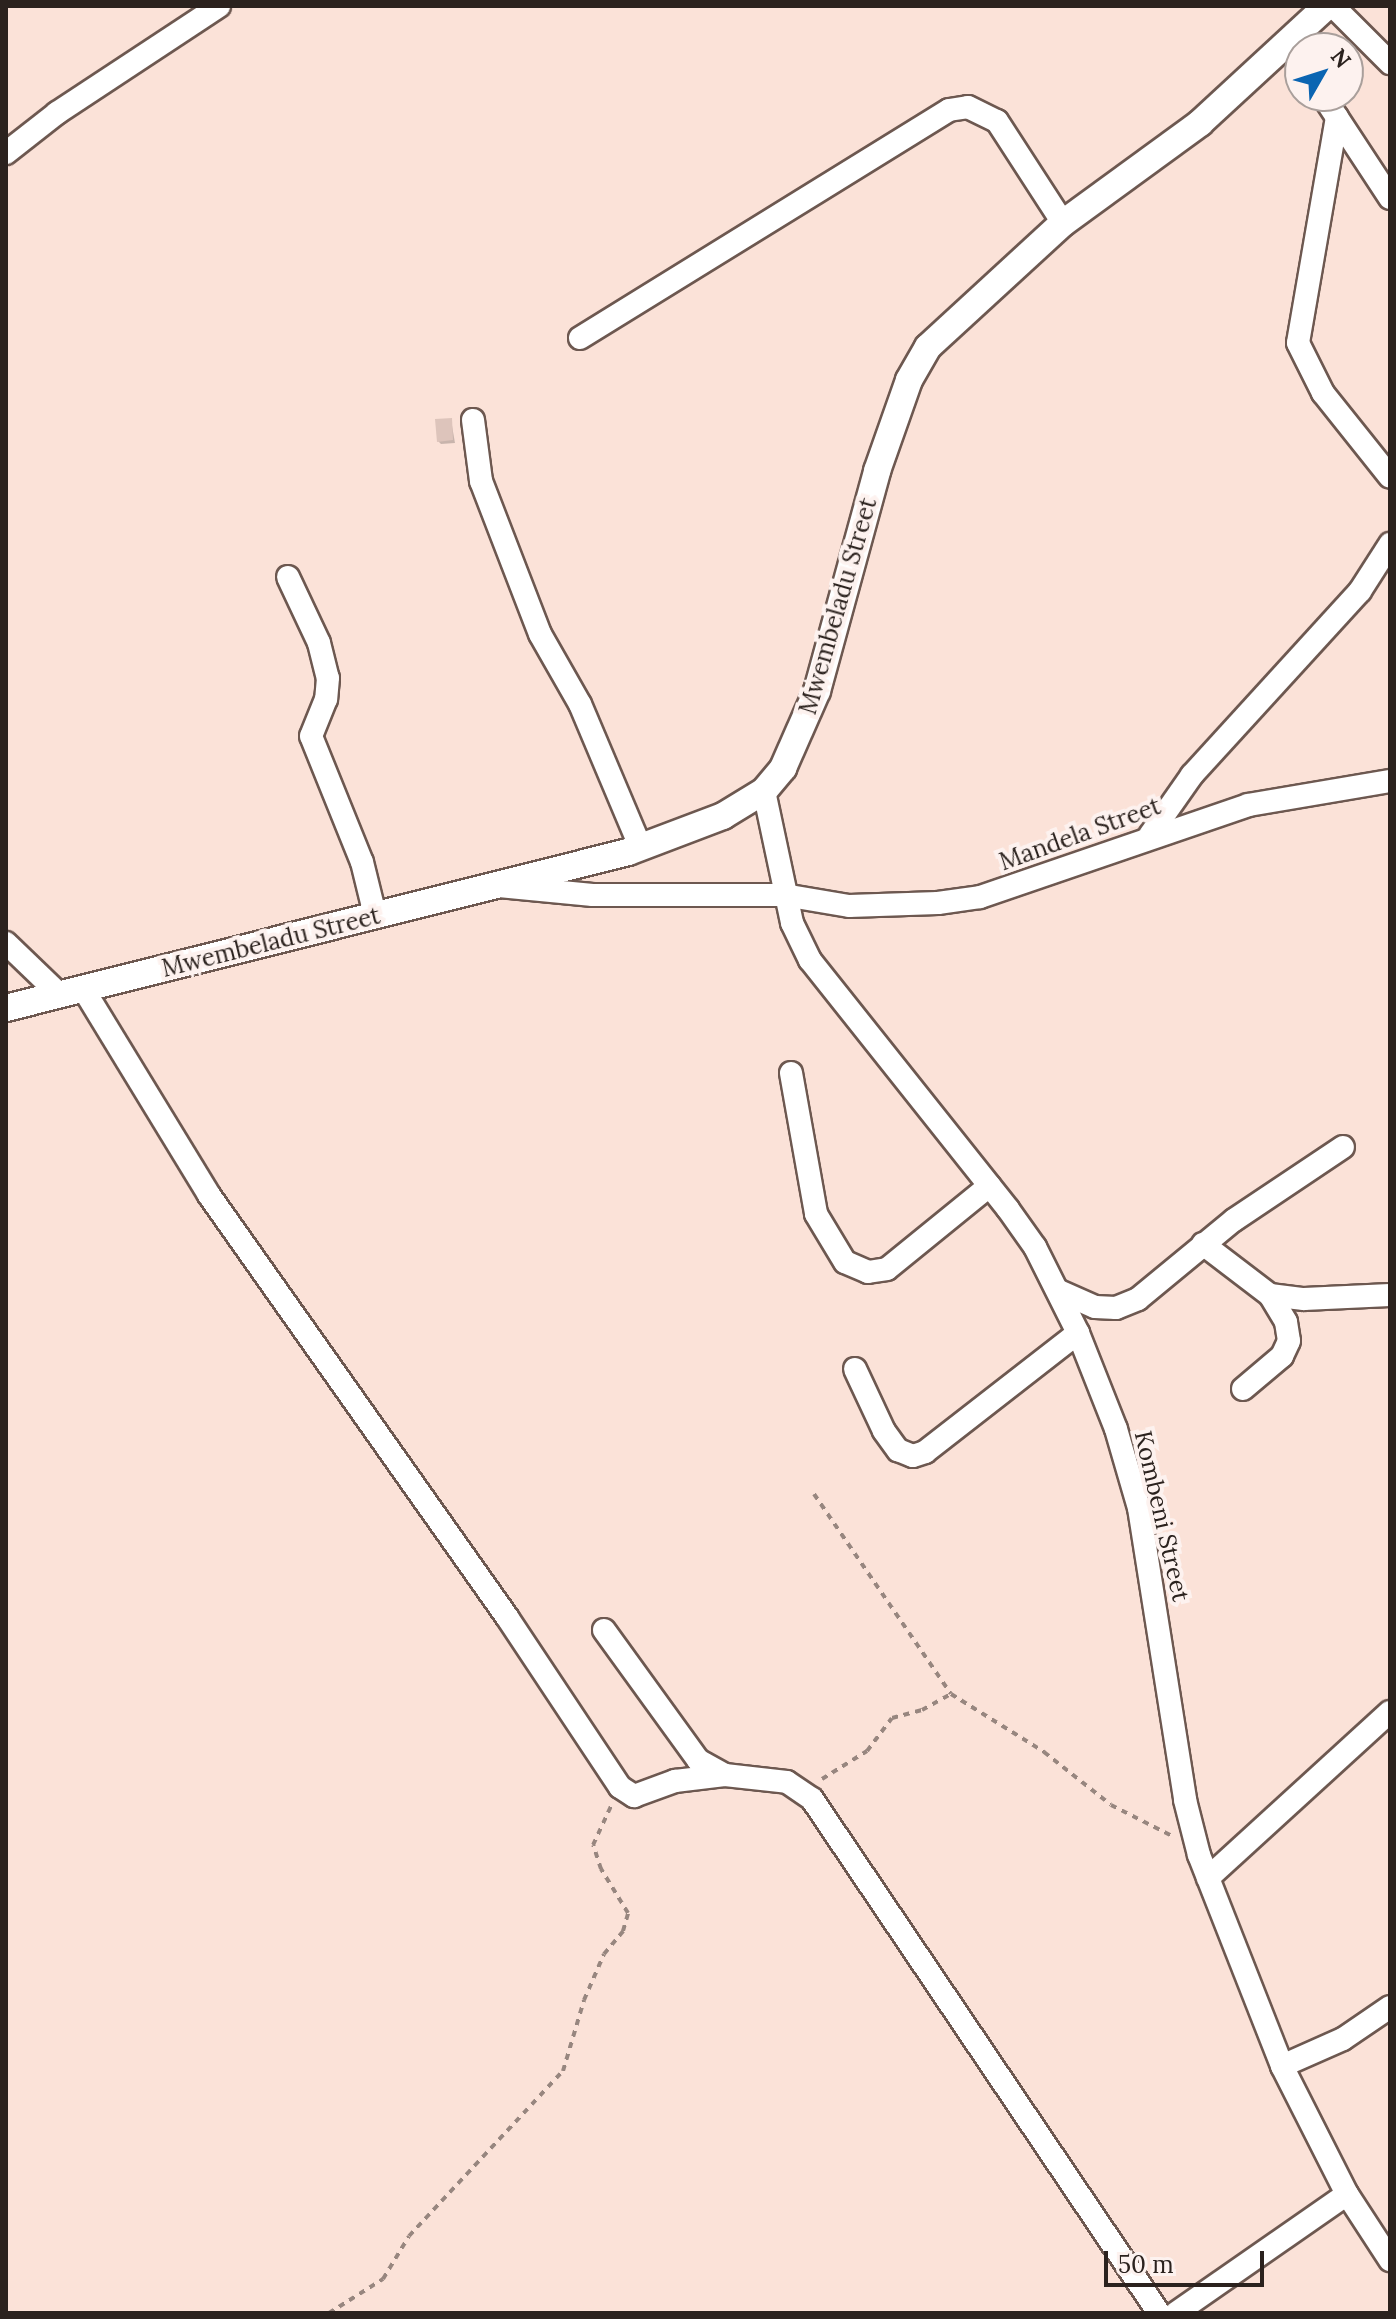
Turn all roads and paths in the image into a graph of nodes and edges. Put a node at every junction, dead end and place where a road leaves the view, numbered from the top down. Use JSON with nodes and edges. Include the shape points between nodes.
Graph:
{"nodes":[{"id":1,"x":219,"y":6,"type":"edge"},
{"id":2,"x":1327,"y":6,"type":"edge"},
{"id":3,"x":1333,"y":6,"type":"edge"},
{"id":4,"x":1306,"y":32,"type":"edge"},
{"id":5,"x":1284,"y":55,"type":"edge"},
{"id":6,"x":1390,"y":63,"type":"edge"},
{"id":7,"x":1334,"y":112,"type":"edge"},
{"id":8,"x":1337,"y":117,"type":"junction"},
{"id":9,"x":6,"y":153,"type":"edge"},
{"id":10,"x":1390,"y":198,"type":"edge"},
{"id":11,"x":1063,"y":223,"type":"junction"},
{"id":12,"x":580,"y":338,"type":"dead end"},
{"id":13,"x":473,"y":420,"type":"dead end"},
{"id":14,"x":1390,"y":477,"type":"edge"},
{"id":15,"x":1390,"y":544,"type":"edge"},
{"id":16,"x":288,"y":577,"type":"dead end"},
{"id":17,"x":1390,"y":781,"type":"edge"},
{"id":18,"x":764,"y":791,"type":"junction"},
{"id":19,"x":1150,"y":835,"type":"junction"},
{"id":20,"x":640,"y":846,"type":"junction"},
{"id":21,"x":496,"y":886,"type":"junction"},
{"id":22,"x":784,"y":895,"type":"junction"},
{"id":23,"x":375,"y":915,"type":"junction"},
{"id":24,"x":6,"y":943,"type":"edge"},
{"id":25,"x":72,"y":992,"type":"junction"},
{"id":26,"x":6,"y":1008,"type":"edge"},
{"id":27,"x":791,"y":1073,"type":"dead end"},
{"id":28,"x":1343,"y":1147,"type":"dead end"},
{"id":29,"x":989,"y":1186,"type":"junction"},
{"id":30,"x":1203,"y":1244,"type":"junction"},
{"id":31,"x":1059,"y":1291,"type":"junction"},
{"id":32,"x":1270,"y":1295,"type":"junction"},
{"id":33,"x":1390,"y":1295,"type":"edge"},
{"id":34,"x":1078,"y":1333,"type":"junction"},
{"id":35,"x":855,"y":1369,"type":"dead end"},
{"id":36,"x":1243,"y":1389,"type":"dead end"},
{"id":37,"x":814,"y":1494,"type":"dead end"},
{"id":38,"x":604,"y":1630,"type":"dead end"},
{"id":39,"x":951,"y":1694,"type":"junction"},
{"id":40,"x":1390,"y":1712,"type":"edge"},
{"id":41,"x":725,"y":1775,"type":"junction"},
{"id":42,"x":620,"y":1787,"type":"junction"},
{"id":43,"x":802,"y":1789,"type":"junction"},
{"id":44,"x":1199,"y":1855,"type":"junction"},
{"id":45,"x":1208,"y":1878,"type":"junction"},
{"id":46,"x":1390,"y":2007,"type":"edge"},
{"id":47,"x":1282,"y":2066,"type":"junction"},
{"id":48,"x":1347,"y":2194,"type":"junction"},
{"id":49,"x":1390,"y":2260,"type":"edge"},
{"id":50,"x":329,"y":2313,"type":"edge"},
{"id":51,"x":1159,"y":2313,"type":"edge"},
{"id":52,"x":1176,"y":2313,"type":"edge"}],
"edges":[{"from":1,"to":9,"type":"street"},
{"from":2,"to":4,"type":"street","name":"Mwembeladu Street"},
{"from":3,"to":6,"type":"street"},
{"from":5,"to":11,"type":"street","name":"Mwembeladu Street"},
{"from":7,"to":8,"type":"street"},
{"from":8,"to":10,"type":"street"},
{"from":8,"to":14,"type":"street","via":[[1298,343],[1323,393]]},
{"from":11,"to":12,"type":"street","via":[[997,121],[968,107],[949,110]]},
{"from":11,"to":18,"type":"street","name":"Mwembeladu Street","via":[[947,324],[909,380],[877,471],[817,691],[783,768]]},
{"from":13,"to":20,"type":"street","via":[[481,481],[540,634],[580,704]]},
{"from":15,"to":19,"type":"street","via":[[1360,591],[1192,775]]},
{"from":16,"to":23,"type":"street","via":[[319,643],[328,678],[311,736],[362,862]]},
{"from":17,"to":19,"type":"street","name":"Mandela Street","via":[[1248,805]]},
{"from":18,"to":20,"type":"street","name":"Mwembeladu Street","via":[[723,816]]},
{"from":18,"to":22,"type":"street","name":"Kombeni Street"},
{"from":19,"to":22,"type":"street","name":"Mandela Street","via":[[980,897],[849,906]]},
{"from":20,"to":21,"type":"street","name":"Mwembeladu Street"},
{"from":21,"to":22,"type":"street","name":"Mandela Street","via":[[593,895]]},
{"from":21,"to":23,"type":"street","name":"Mwembeladu Street"},
{"from":22,"to":29,"type":"street","name":"Kombeni Street","via":[[810,960]]},
{"from":23,"to":25,"type":"street","name":"Mwembeladu Street"},
{"from":24,"to":25,"type":"street"},
{"from":25,"to":26,"type":"street","name":"Mwembeladu Street"},
{"from":25,"to":42,"type":"street"},
{"from":27,"to":29,"type":"street","via":[[816,1214],[845,1262],[868,1272],[887,1269]]},
{"from":28,"to":30,"type":"street"},
{"from":29,"to":31,"type":"street","name":"Kombeni Street","via":[[1035,1247]]},
{"from":30,"to":31,"type":"street","via":[[1138,1299],[1116,1308],[1095,1307]]},
{"from":30,"to":32,"type":"street"},
{"from":31,"to":34,"type":"street","name":"Kombeni Street"},
{"from":32,"to":33,"type":"street"},
{"from":32,"to":36,"type":"street","via":[[1286,1322],[1289,1341],[1276,1363]]},
{"from":34,"to":35,"type":"street","via":[[913,1456],[898,1450],[884,1431]]},
{"from":34,"to":44,"type":"street","name":"Kombeni Street","via":[[1116,1429],[1139,1508],[1185,1800]]},
{"from":37,"to":39,"type":"path"},
{"from":38,"to":41,"type":"street","via":[[698,1760]]},
{"from":39,"to":43,"type":"path","via":[[892,1718],[853,1763]]},
{"from":39,"to":44,"type":"path","via":[[1044,1752],[1111,1805],[1142,1817]]},
{"from":40,"to":45,"type":"street"},
{"from":41,"to":42,"type":"street","via":[[675,1781],[634,1796]]},
{"from":41,"to":43,"type":"street"},
{"from":42,"to":50,"type":"path","via":[[593,1845],[628,1913],[584,2000],[563,2071],[409,2236],[383,2279]]},
{"from":43,"to":51,"type":"street","via":[[880,1895]]},
{"from":44,"to":45,"type":"street","name":"Kombeni Street"},
{"from":45,"to":47,"type":"street","name":"Kombeni Street"},
{"from":46,"to":47,"type":"street","via":[[1343,2039]]},
{"from":47,"to":48,"type":"street","name":"Kombeni Street"},
{"from":48,"to":49,"type":"street","name":"Kombeni Street"},
{"from":48,"to":52,"type":"street"}]}
